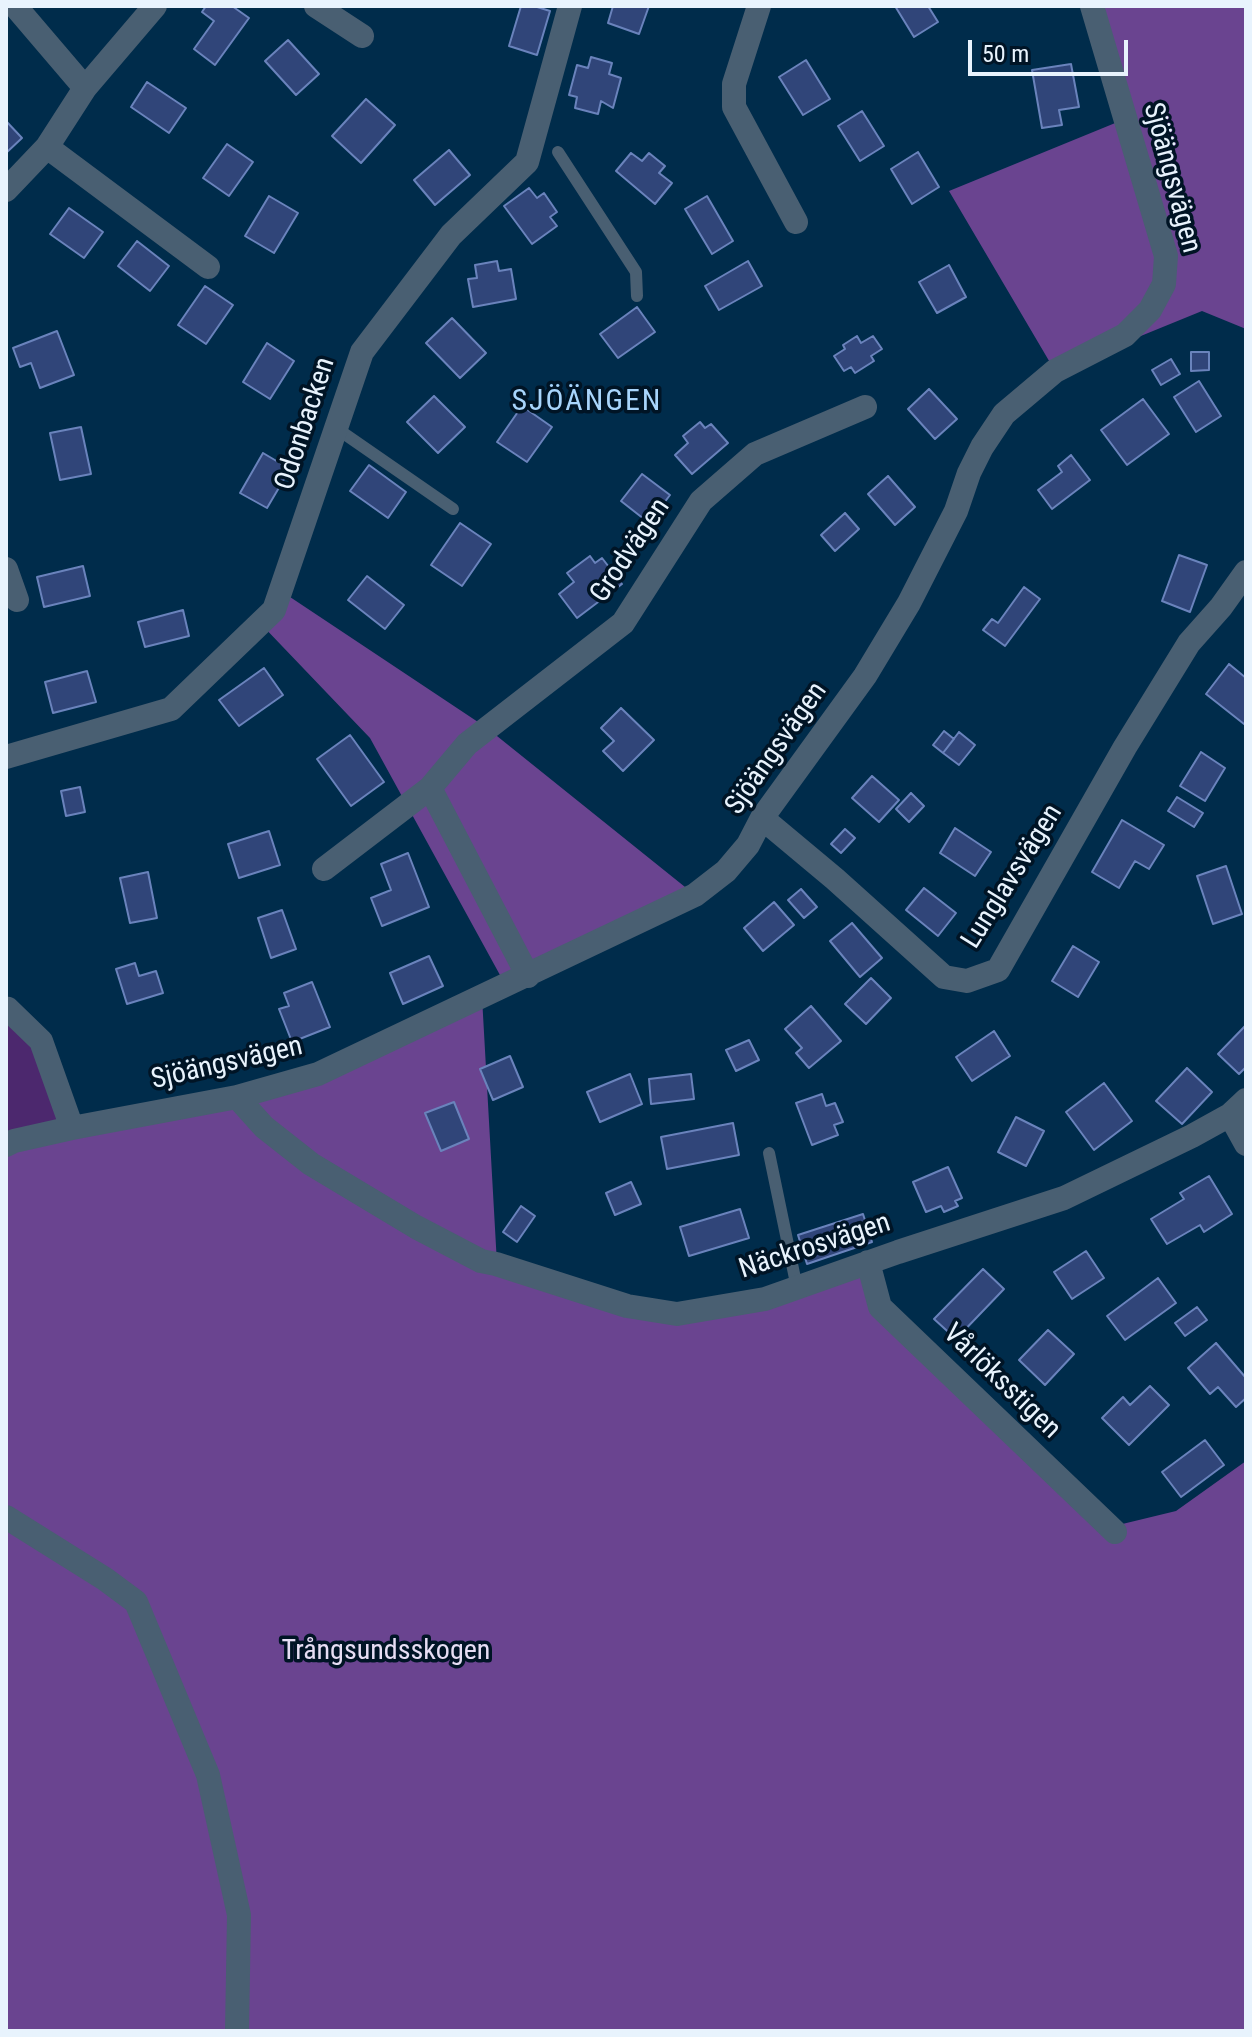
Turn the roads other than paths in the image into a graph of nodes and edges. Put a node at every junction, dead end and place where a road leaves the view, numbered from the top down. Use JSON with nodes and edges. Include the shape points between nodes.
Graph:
{"nodes":[{"id":1,"x":15,"y":6,"type":"edge"},
{"id":2,"x":155,"y":6,"type":"edge"},
{"id":3,"x":316,"y":6,"type":"edge"},
{"id":4,"x":570,"y":6,"type":"edge"},
{"id":5,"x":759,"y":6,"type":"edge"},
{"id":6,"x":1092,"y":6,"type":"edge"},
{"id":7,"x":362,"y":36,"type":"dead end"},
{"id":8,"x":85,"y":88,"type":"junction"},
{"id":9,"x":47,"y":147,"type":"junction"},
{"id":10,"x":558,"y":152,"type":"dead end"},
{"id":11,"x":6,"y":190,"type":"edge"},
{"id":12,"x":796,"y":222,"type":"dead end"},
{"id":13,"x":208,"y":267,"type":"dead end"},
{"id":14,"x":637,"y":296,"type":"dead end"},
{"id":15,"x":865,"y":407,"type":"dead end"},
{"id":16,"x":336,"y":428,"type":"junction"},
{"id":17,"x":453,"y":509,"type":"dead end"},
{"id":18,"x":6,"y":569,"type":"edge"},
{"id":19,"x":1246,"y":572,"type":"edge"},
{"id":20,"x":17,"y":600,"type":"dead end"},
{"id":21,"x":6,"y":757,"type":"edge"},
{"id":22,"x":430,"y":788,"type":"junction"},
{"id":23,"x":762,"y":818,"type":"junction"},
{"id":24,"x":324,"y":869,"type":"dead end"},
{"id":25,"x":528,"y":976,"type":"junction"},
{"id":26,"x":6,"y":1010,"type":"edge"},
{"id":27,"x":237,"y":1097,"type":"junction"},
{"id":28,"x":1238,"y":1107,"type":"edge"},
{"id":29,"x":72,"y":1128,"type":"junction"},
{"id":30,"x":1246,"y":1144,"type":"edge"},
{"id":31,"x":6,"y":1145,"type":"edge"},
{"id":32,"x":769,"y":1153,"type":"dead end"},
{"id":33,"x":868,"y":1262,"type":"junction"},
{"id":34,"x":797,"y":1288,"type":"junction"},
{"id":35,"x":6,"y":1517,"type":"edge"},
{"id":36,"x":1115,"y":1532,"type":"dead end"},
{"id":37,"x":237,"y":2031,"type":"edge"}],
"edges":[{"from":1,"to":8,"type":"street"},
{"from":2,"to":8,"type":"street"},
{"from":3,"to":7,"type":"street"},
{"from":4,"to":16,"type":"street","name":"Odonbacken","via":[[527,162],[451,235],[362,352]]},
{"from":5,"to":12,"type":"street","via":[[734,84],[734,107]]},
{"from":6,"to":23,"type":"street","name":"Sjöängsvägen","via":[[1166,256],[1164,284],[1150,310],[1125,335],[1055,371],[1004,414],[982,447],[956,511],[895,627]]},
{"from":8,"to":9,"type":"street"},
{"from":9,"to":11,"type":"street"},
{"from":9,"to":13,"type":"street"},
{"from":10,"to":14,"type":"lane","via":[[636,272]]},
{"from":15,"to":22,"type":"street","name":"Grodvägen","via":[[755,454],[701,501],[623,623],[467,744]]},
{"from":16,"to":17,"type":"lane"},
{"from":16,"to":21,"type":"street","name":"Odonbacken","via":[[274,610],[171,709]]},
{"from":18,"to":20,"type":"street"},
{"from":19,"to":23,"type":"street","name":"Lunglavsvägen","via":[[1189,643],[998,970],[967,981],[944,977]]},
{"from":22,"to":24,"type":"street","name":"Grodvägen"},
{"from":22,"to":25,"type":"street"},
{"from":23,"to":25,"type":"street","name":"Sjöängsvägen","via":[[726,871],[695,895]]},
{"from":25,"to":27,"type":"street","name":"Sjöängsvägen","via":[[318,1074]]},
{"from":26,"to":29,"type":"street","via":[[41,1041]]},
{"from":27,"to":29,"type":"street","name":"Sjöängsvägen"},
{"from":27,"to":34,"type":"street","name":"Näckrosvägen","via":[[264,1127],[311,1164],[481,1261],[627,1306],[677,1314]]},
{"from":28,"to":30,"type":"street"},
{"from":28,"to":33,"type":"street","name":"Näckrosvägen","via":[[1192,1136],[1064,1198]]},
{"from":29,"to":31,"type":"street","name":"Sjöängsvägen"},
{"from":32,"to":34,"type":"lane"},
{"from":33,"to":34,"type":"street","name":"Näckrosvägen"},
{"from":33,"to":36,"type":"street","name":"Vårlöksstigen","via":[[880,1307]]},
{"from":35,"to":37,"type":"street","via":[[136,1602],[208,1775],[239,1915]]}]}
